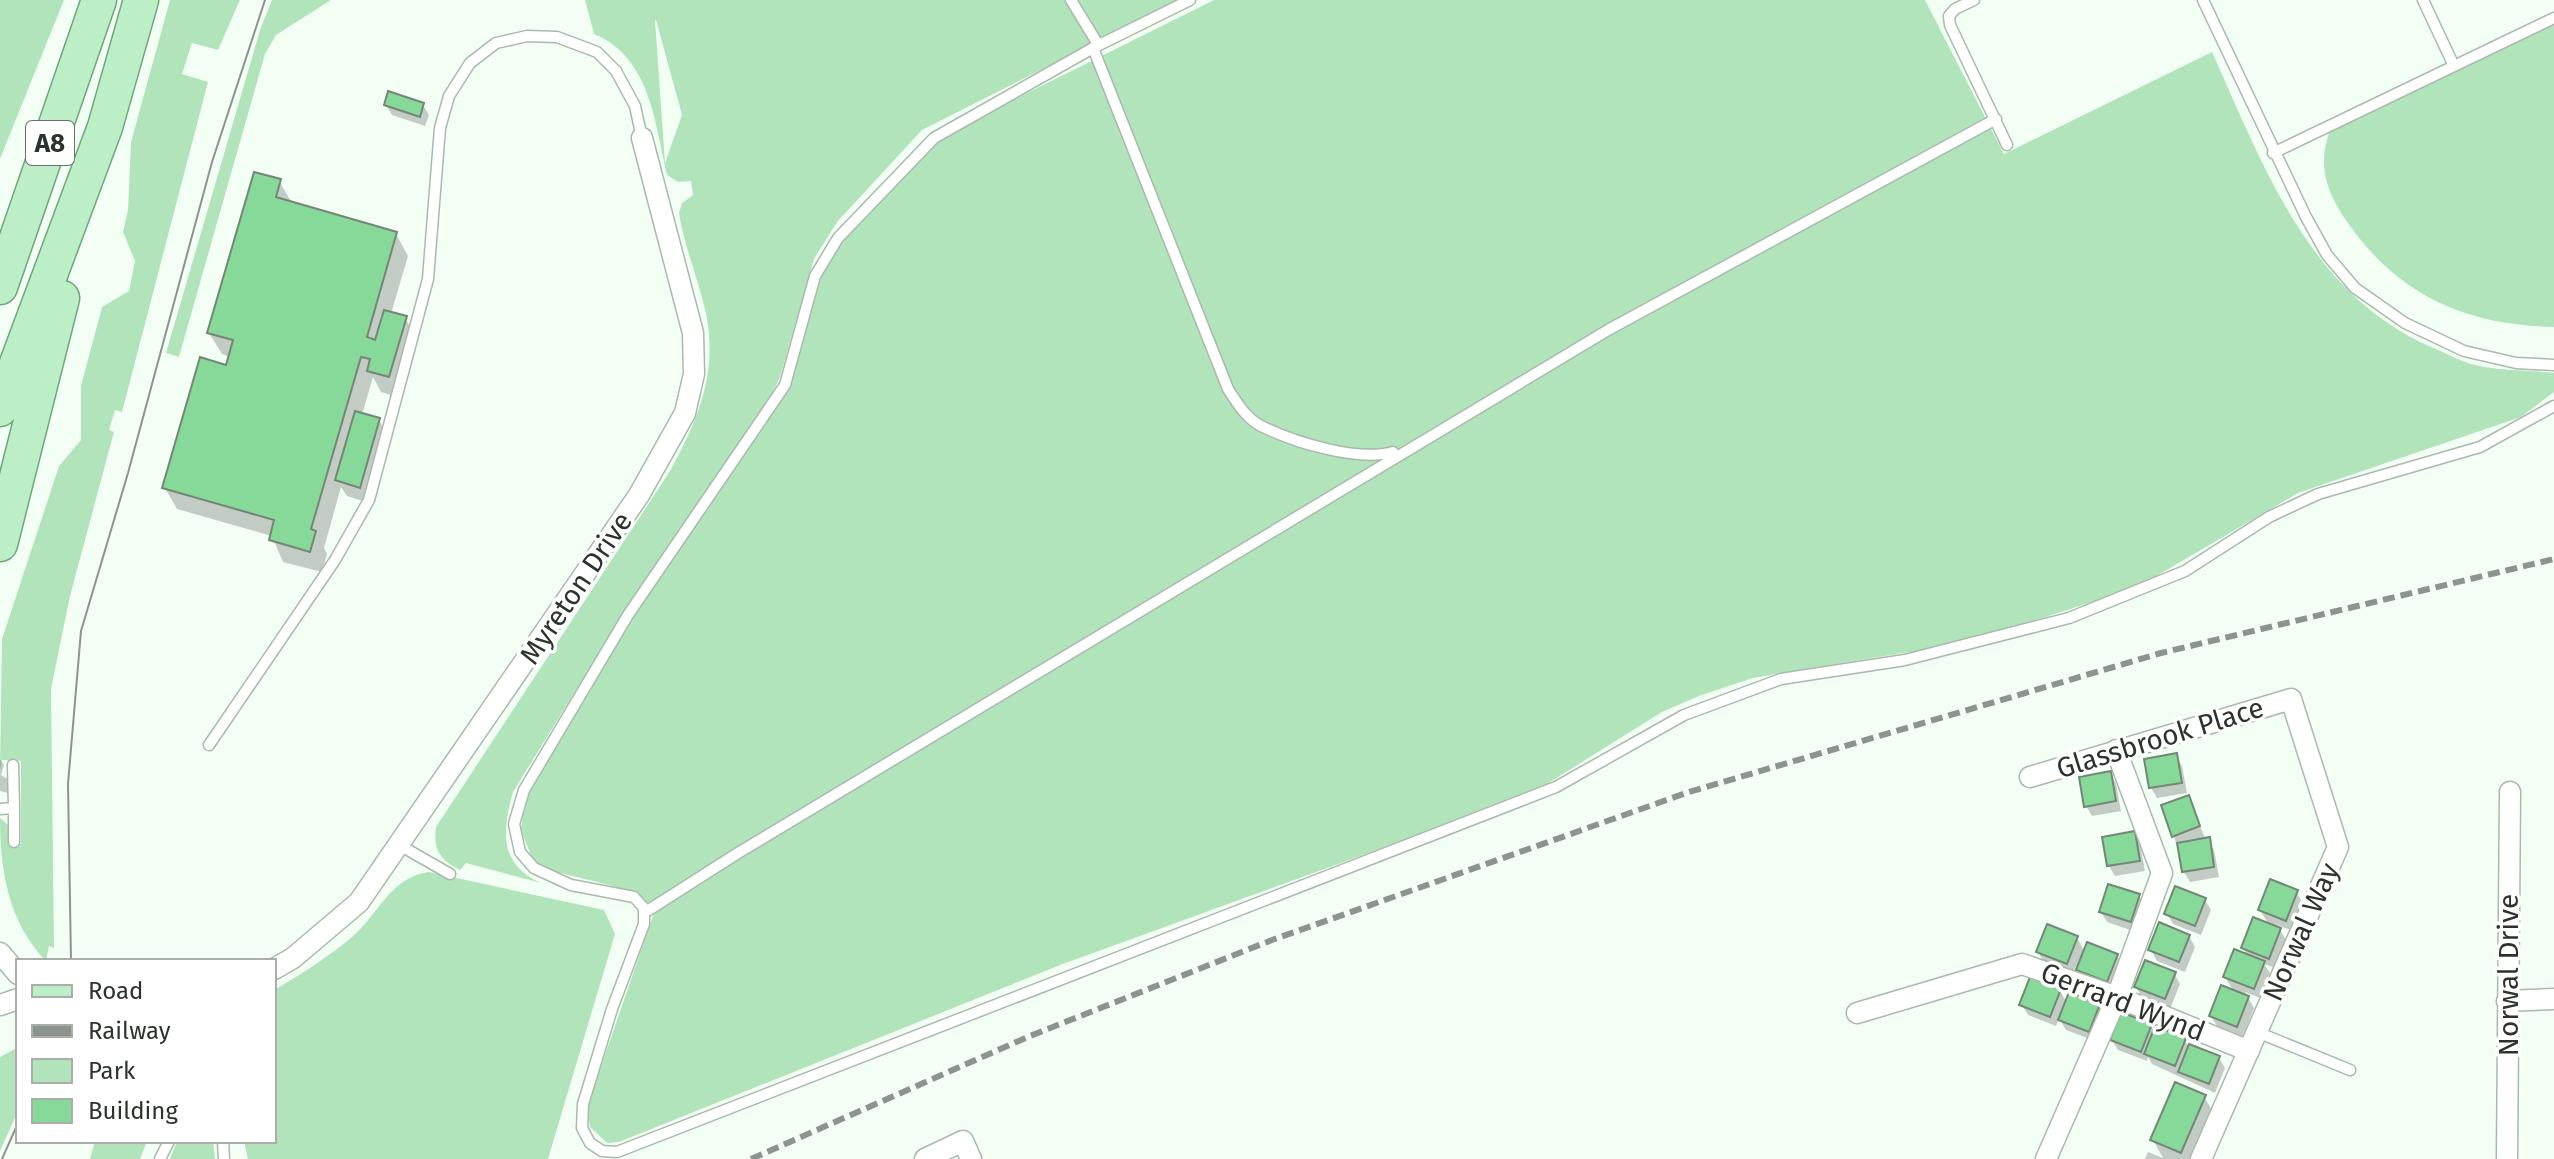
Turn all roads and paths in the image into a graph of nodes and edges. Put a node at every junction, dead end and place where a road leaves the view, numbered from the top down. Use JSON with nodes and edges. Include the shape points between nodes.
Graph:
{"nodes":[{"id":1,"x":87,"y":0,"type":"edge"},
{"id":2,"x":99,"y":0,"type":"edge"},
{"id":3,"x":141,"y":0,"type":"edge"},
{"id":4,"x":1071,"y":0,"type":"edge"},
{"id":5,"x":1190,"y":0,"type":"edge"},
{"id":6,"x":1974,"y":0,"type":"edge"},
{"id":7,"x":2203,"y":0,"type":"edge"},
{"id":8,"x":2423,"y":0,"type":"edge"},
{"id":9,"x":2554,"y":18,"type":"edge"},
{"id":10,"x":1094,"y":45,"type":"junction"},
{"id":11,"x":2454,"y":66,"type":"junction"},
{"id":12,"x":1996,"y":119,"type":"junction"},
{"id":13,"x":105,"y":127,"type":"junction"},
{"id":14,"x":642,"y":138,"type":"joint"},
{"id":15,"x":2007,"y":145,"type":"dead end"},
{"id":16,"x":2273,"y":153,"type":"junction"},
{"id":17,"x":0,"y":224,"type":"edge"},
{"id":18,"x":0,"y":287,"type":"edge"},
{"id":19,"x":2554,"y":365,"type":"edge"},
{"id":20,"x":2554,"y":406,"type":"edge"},
{"id":21,"x":0,"y":409,"type":"edge"},
{"id":22,"x":1406,"y":449,"type":"junction"},
{"id":23,"x":0,"y":544,"type":"edge"},
{"id":24,"x":2291,"y":699,"type":"joint"},
{"id":25,"x":209,"y":745,"type":"dead end"},
{"id":26,"x":2116,"y":750,"type":"junction"},
{"id":27,"x":13,"y":765,"type":"dead end"},
{"id":28,"x":2030,"y":777,"type":"dead end"},
{"id":29,"x":2510,"y":792,"type":"dead end"},
{"id":30,"x":14,"y":808,"type":"junction"},
{"id":31,"x":0,"y":809,"type":"edge"},
{"id":32,"x":14,"y":842,"type":"dead end"},
{"id":33,"x":401,"y":846,"type":"junction"},
{"id":34,"x":450,"y":874,"type":"dead end"},
{"id":35,"x":644,"y":913,"type":"junction"},
{"id":36,"x":0,"y":953,"type":"edge"},
{"id":37,"x":276,"y":968,"type":"edge"},
{"id":38,"x":16,"y":972,"type":"edge"},
{"id":39,"x":2117,"y":997,"type":"junction"},
{"id":40,"x":2554,"y":999,"type":"edge"},
{"id":41,"x":2507,"y":1001,"type":"junction"},
{"id":42,"x":1857,"y":1013,"type":"dead end"},
{"id":43,"x":2253,"y":1041,"type":"junction"},
{"id":44,"x":2350,"y":1070,"type":"dead end"},
{"id":45,"x":967,"y":1150,"type":"edge"},
{"id":46,"x":925,"y":1159,"type":"edge"},
{"id":47,"x":2046,"y":1159,"type":"edge"},
{"id":48,"x":2201,"y":1159,"type":"edge"},
{"id":49,"x":2507,"y":1159,"type":"edge"}],
"edges":[{"from":1,"to":17,"type":"main road"},
{"from":2,"to":18,"type":"main road","number":"A8"},
{"from":3,"to":13,"type":"main road","number":"A8"},
{"from":4,"to":10,"type":"lane"},
{"from":5,"to":10,"type":"lane"},
{"from":6,"to":12,"type":"lane","via":[[1955,9],[1950,25]]},
{"from":7,"to":16,"type":"lane"},
{"from":8,"to":11,"type":"lane"},
{"from":9,"to":11,"type":"lane"},
{"from":10,"to":22,"type":"lane","via":[[1228,389],[1242,410],[1260,425],[1348,454]]},
{"from":10,"to":35,"type":"lane","via":[[934,138],[838,238],[815,276],[785,385],[628,615],[524,790],[514,824],[520,852],[534,868],[571,885],[634,897]]},
{"from":11,"to":16,"type":"lane"},
{"from":12,"to":15,"type":"lane"},
{"from":12,"to":22,"type":"lane","via":[[1608,330]]},
{"from":13,"to":21,"type":"main road","number":"A8"},
{"from":13,"to":23,"type":"main road"},
{"from":14,"to":25,"type":"lane","via":[[635,106],[616,71],[597,52],[557,37],[527,36],[496,43],[470,63],[449,96],[440,128],[428,279],[369,500],[335,560]]},
{"from":14,"to":33,"type":"street","name":"Myreton Drive","via":[[693,333],[694,374],[685,413],[639,495]]},
{"from":16,"to":19,"type":"lane","via":[[2327,255],[2355,288],[2405,323],[2464,351]]},
{"from":20,"to":35,"type":"lane","via":[[2480,447],[2318,494],[2269,517],[2185,571],[2069,618],[1905,660],[1767,684],[1684,715],[1556,787],[617,1152],[602,1151],[582,1128],[583,1104]]},
{"from":22,"to":35,"type":"lane"},
{"from":24,"to":26,"type":"street","name":"Glassbrook Place"},
{"from":24,"to":43,"type":"street","name":"Norwal Way","via":[[2338,847]]},
{"from":26,"to":28,"type":"street","name":"Glassbrook Place"},
{"from":26,"to":39,"type":"street","via":[[2162,873]]},
{"from":27,"to":30,"type":"lane"},
{"from":29,"to":41,"type":"street","name":"Norwal Drive"},
{"from":30,"to":31,"type":"lane"},
{"from":30,"to":32,"type":"lane"},
{"from":33,"to":34,"type":"lane"},
{"from":33,"to":37,"type":"street","name":"Myreton Drive","via":[[359,902]]},
{"from":36,"to":38,"type":"street"},
{"from":39,"to":42,"type":"street","name":"Gerrard Wynd","via":[[2022,964]]},
{"from":39,"to":43,"type":"street","name":"Gerrard Wynd"},
{"from":39,"to":47,"type":"street"},
{"from":40,"to":41,"type":"street"},
{"from":41,"to":49,"type":"street","name":"Norwal Drive"},
{"from":43,"to":44,"type":"lane"},
{"from":43,"to":48,"type":"street","name":"Norwal Way"},
{"from":45,"to":46,"type":"street"}]}
